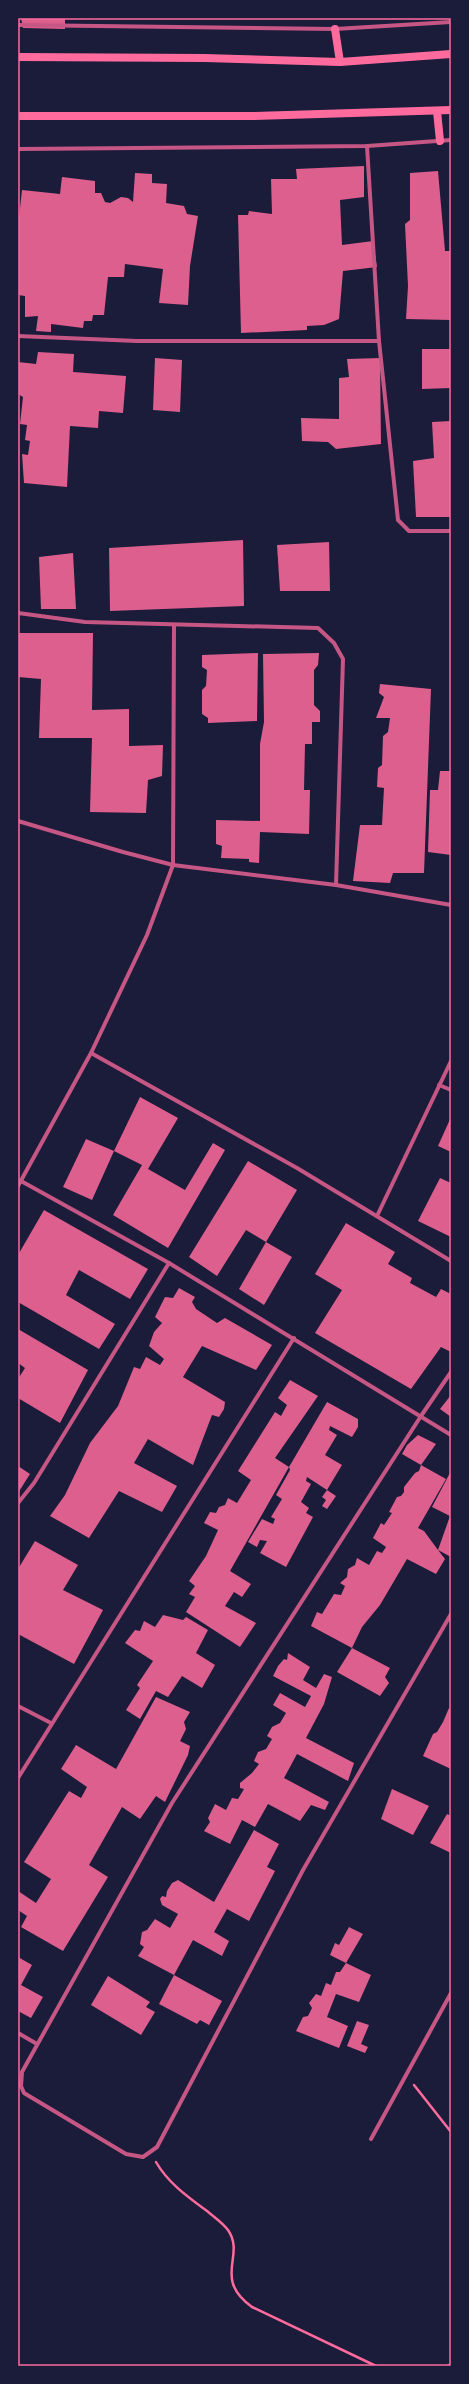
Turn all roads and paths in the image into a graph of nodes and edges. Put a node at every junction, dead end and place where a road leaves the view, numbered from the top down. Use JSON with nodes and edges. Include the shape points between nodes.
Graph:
{"nodes":[{"id":1,"x":451,"y":22,"type":"edge"},
{"id":2,"x":18,"y":25,"type":"edge"},
{"id":3,"x":335,"y":29,"type":"junction"},
{"id":4,"x":451,"y":54,"type":"edge"},
{"id":5,"x":18,"y":57,"type":"edge"},
{"id":6,"x":340,"y":62,"type":"junction"},
{"id":7,"x":451,"y":110,"type":"edge"},
{"id":8,"x":437,"y":111,"type":"junction"},
{"id":9,"x":18,"y":116,"type":"edge"},
{"id":10,"x":451,"y":140,"type":"edge"},
{"id":11,"x":440,"y":141,"type":"junction"},
{"id":12,"x":368,"y":146,"type":"junction"},
{"id":13,"x":18,"y":150,"type":"edge"},
{"id":14,"x":18,"y":336,"type":"edge"},
{"id":15,"x":379,"y":341,"type":"junction"},
{"id":16,"x":451,"y":531,"type":"edge"},
{"id":17,"x":18,"y":613,"type":"edge"},
{"id":18,"x":174,"y":624,"type":"junction"},
{"id":19,"x":18,"y":821,"type":"edge"},
{"id":20,"x":173,"y":865,"type":"junction"},
{"id":21,"x":336,"y":885,"type":"junction"},
{"id":22,"x":451,"y":905,"type":"edge"},
{"id":23,"x":91,"y":1053,"type":"junction"},
{"id":24,"x":451,"y":1061,"type":"edge"},
{"id":25,"x":439,"y":1085,"type":"junction"},
{"id":26,"x":451,"y":1090,"type":"edge"},
{"id":27,"x":21,"y":1181,"type":"junction"},
{"id":28,"x":18,"y":1186,"type":"edge"},
{"id":29,"x":377,"y":1216,"type":"junction"},
{"id":30,"x":451,"y":1261,"type":"edge"},
{"id":31,"x":169,"y":1263,"type":"junction"},
{"id":32,"x":294,"y":1338,"type":"junction"},
{"id":33,"x":451,"y":1372,"type":"edge"},
{"id":34,"x":420,"y":1416,"type":"junction"},
{"id":35,"x":451,"y":1435,"type":"edge"},
{"id":36,"x":18,"y":1504,"type":"edge"},
{"id":37,"x":451,"y":1614,"type":"edge"},
{"id":38,"x":18,"y":1706,"type":"edge"},
{"id":39,"x":51,"y":1723,"type":"junction"},
{"id":40,"x":18,"y":1778,"type":"edge"},
{"id":41,"x":451,"y":1993,"type":"edge"},
{"id":42,"x":18,"y":2033,"type":"edge"},
{"id":43,"x":37,"y":2044,"type":"junction"},
{"id":44,"x":406,"y":2076,"type":"junction"},
{"id":45,"x":451,"y":2132,"type":"edge"},
{"id":46,"x":371,"y":2139,"type":"dead end"},
{"id":47,"x":150,"y":2153,"type":"junction"},
{"id":48,"x":451,"y":2364,"type":"edge"},
{"id":49,"x":376,"y":2366,"type":"edge"},
{"id":50,"x":447,"y":2366,"type":"edge"}],
"edges":[{"from":1,"to":3,"type":"street"},
{"from":2,"to":3,"type":"street"},
{"from":3,"to":6,"type":"main road"},
{"from":4,"to":6,"type":"main road"},
{"from":5,"to":6,"type":"main road"},
{"from":7,"to":8,"type":"main road"},
{"from":8,"to":9,"type":"main road","via":[[252,116]]},
{"from":8,"to":11,"type":"main road"},
{"from":10,"to":11,"type":"street"},
{"from":11,"to":12,"type":"street"},
{"from":12,"to":13,"type":"street"},
{"from":12,"to":15,"type":"street"},
{"from":14,"to":15,"type":"street","via":[[138,341]]},
{"from":15,"to":16,"type":"street","via":[[398,520],[409,531]]},
{"from":17,"to":18,"type":"street","via":[[85,622]]},
{"from":18,"to":20,"type":"street"},
{"from":18,"to":21,"type":"street","via":[[318,628],[334,643],[343,659]]},
{"from":19,"to":20,"type":"street"},
{"from":20,"to":21,"type":"street"},
{"from":20,"to":23,"type":"street","via":[[147,934]]},
{"from":21,"to":22,"type":"street"},
{"from":23,"to":27,"type":"street"},
{"from":23,"to":29,"type":"street","via":[[297,1168]]},
{"from":24,"to":25,"type":"street"},
{"from":25,"to":26,"type":"street"},
{"from":25,"to":29,"type":"street"},
{"from":27,"to":28,"type":"street"},
{"from":27,"to":31,"type":"street"},
{"from":29,"to":30,"type":"street"},
{"from":31,"to":32,"type":"street"},
{"from":31,"to":36,"type":"street","via":[[34,1483]]},
{"from":32,"to":34,"type":"street"},
{"from":32,"to":39,"type":"street"},
{"from":33,"to":34,"type":"street"},
{"from":34,"to":35,"type":"street"},
{"from":34,"to":43,"type":"street","via":[[172,1803]]},
{"from":37,"to":47,"type":"street","via":[[303,1870],[156,2147]]},
{"from":38,"to":39,"type":"street"},
{"from":39,"to":40,"type":"street"},
{"from":41,"to":44,"type":"street"},
{"from":42,"to":43,"type":"street"},
{"from":43,"to":47,"type":"street","via":[[22,2072],[21,2086],[24,2093],[126,2154],[143,2157]]},
{"from":44,"to":45,"type":"path"},
{"from":44,"to":46,"type":"street"},
{"from":47,"to":49,"type":"path","via":[[168,2179],[228,2230],[233,2248],[230,2270],[232,2281],[243,2300],[252,2307]]},
{"from":48,"to":50,"type":"path"}]}
